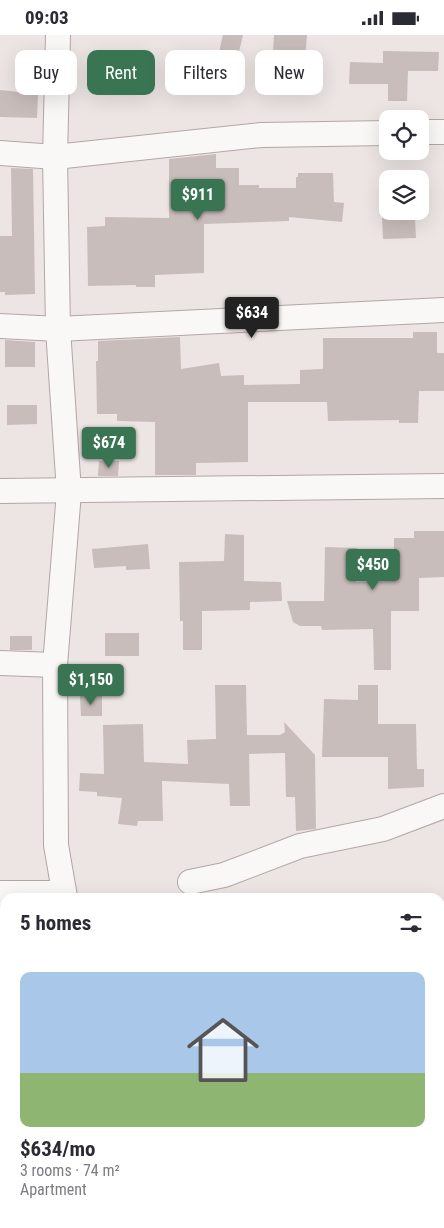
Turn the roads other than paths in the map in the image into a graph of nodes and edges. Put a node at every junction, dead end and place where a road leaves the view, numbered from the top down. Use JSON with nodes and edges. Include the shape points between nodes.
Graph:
{"nodes":[{"id":1,"x":58,"y":35,"type":"edge"},
{"id":2,"x":429,"y":132,"type":"edge"},
{"id":3,"x":444,"y":132,"type":"edge"},
{"id":4,"x":379,"y":133,"type":"edge"},
{"id":5,"x":0,"y":153,"type":"edge"},
{"id":6,"x":55,"y":157,"type":"junction"},
{"id":7,"x":444,"y":310,"type":"edge"},
{"id":8,"x":0,"y":326,"type":"edge"},
{"id":9,"x":58,"y":329,"type":"junction"},
{"id":10,"x":444,"y":487,"type":"edge"},
{"id":11,"x":0,"y":491,"type":"edge"},
{"id":12,"x":69,"y":492,"type":"junction"},
{"id":13,"x":0,"y":663,"type":"edge"},
{"id":14,"x":55,"y":665,"type":"junction"},
{"id":15,"x":444,"y":806,"type":"edge"},
{"id":16,"x":190,"y":882,"type":"dead end"},
{"id":17,"x":65,"y":893,"type":"edge"}],
"edges":[{"from":1,"to":6,"type":"street"},
{"from":2,"to":3,"type":"street"},
{"from":4,"to":6,"type":"street","via":[[261,135]]},
{"from":5,"to":6,"type":"street"},
{"from":6,"to":9,"type":"street"},
{"from":7,"to":9,"type":"street"},
{"from":8,"to":9,"type":"street"},
{"from":9,"to":12,"type":"street"},
{"from":10,"to":12,"type":"street"},
{"from":11,"to":12,"type":"street"},
{"from":12,"to":14,"type":"street"},
{"from":13,"to":14,"type":"street"},
{"from":14,"to":17,"type":"street","via":[[56,845]]},
{"from":15,"to":16,"type":"street","via":[[383,829],[300,846],[224,875]]}]}
